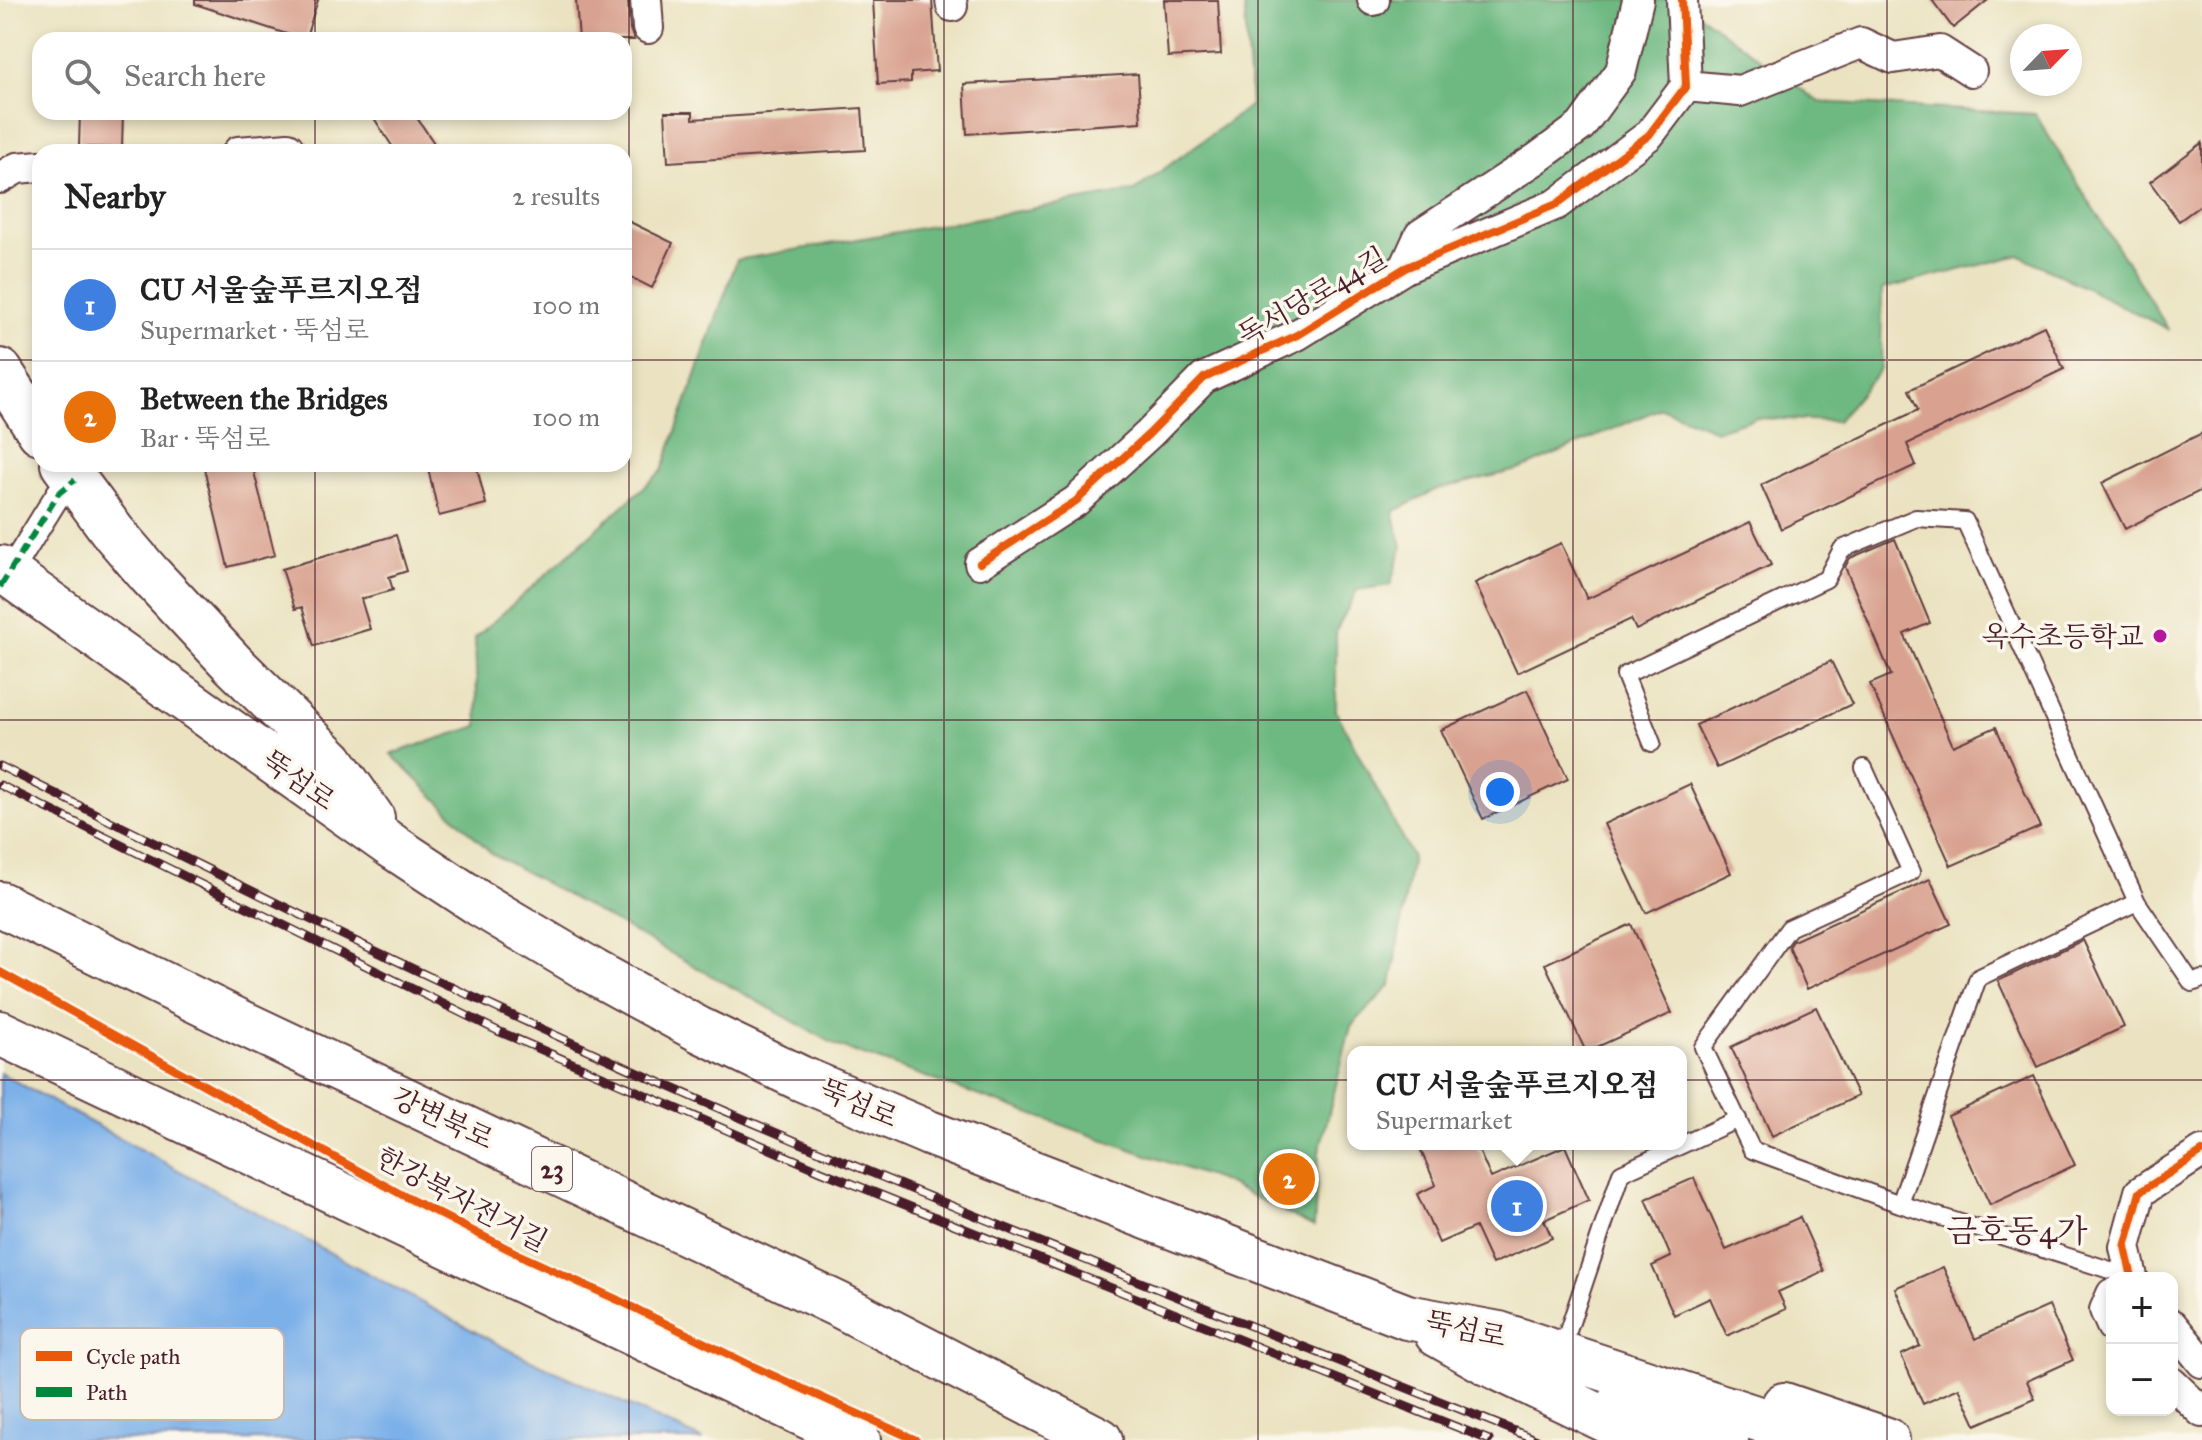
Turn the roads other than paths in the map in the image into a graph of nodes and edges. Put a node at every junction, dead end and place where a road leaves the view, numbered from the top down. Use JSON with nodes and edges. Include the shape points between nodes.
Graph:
{"nodes":[{"id":1,"x":1638,"y":0,"type":"edge"},
{"id":2,"x":1682,"y":0,"type":"edge"},
{"id":3,"x":1971,"y":71,"type":"dead end"},
{"id":4,"x":1686,"y":86,"type":"junction"},
{"id":5,"x":32,"y":167,"type":"edge"},
{"id":6,"x":0,"y":178,"type":"edge"},
{"id":7,"x":1405,"y":268,"type":"junction"},
{"id":8,"x":0,"y":371,"type":"edge"},
{"id":9,"x":32,"y":420,"type":"edge"},
{"id":10,"x":69,"y":472,"type":"edge"},
{"id":11,"x":980,"y":563,"type":"dead end"},
{"id":12,"x":3,"y":577,"type":"edge"},
{"id":13,"x":1652,"y":743,"type":"dead end"},
{"id":14,"x":1864,"y":768,"type":"dead end"},
{"id":15,"x":392,"y":846,"type":"junction"},
{"id":16,"x":2137,"y":902,"type":"junction"},
{"id":17,"x":0,"y":904,"type":"edge"},
{"id":18,"x":2202,"y":979,"type":"edge"},
{"id":19,"x":0,"y":1033,"type":"edge"},
{"id":20,"x":1738,"y":1119,"type":"junction"},
{"id":21,"x":1687,"y":1143,"type":"edge"},
{"id":22,"x":1671,"y":1150,"type":"edge"},
{"id":23,"x":2202,"y":1152,"type":"edge"},
{"id":24,"x":1900,"y":1204,"type":"junction"},
{"id":25,"x":2127,"y":1272,"type":"edge"},
{"id":26,"x":2106,"y":1274,"type":"edge"},
{"id":27,"x":1407,"y":1317,"type":"junction"},
{"id":28,"x":1568,"y":1331,"type":"junction"},
{"id":29,"x":2178,"y":1332,"type":"edge"},
{"id":30,"x":2202,"y":1362,"type":"edge"},
{"id":31,"x":1490,"y":1364,"type":"junction"},
{"id":32,"x":2178,"y":1389,"type":"edge"},
{"id":33,"x":2202,"y":1412,"type":"edge"},
{"id":34,"x":858,"y":1440,"type":"edge"},
{"id":35,"x":1100,"y":1440,"type":"edge"},
{"id":36,"x":1648,"y":1440,"type":"edge"},
{"id":37,"x":1726,"y":1440,"type":"edge"},
{"id":38,"x":1815,"y":1440,"type":"edge"},
{"id":39,"x":1887,"y":1440,"type":"edge"}],
"edges":[{"from":1,"to":7,"type":"street","name":"독서당로44길","via":[[1621,71],[1581,126],[1420,235]]},
{"from":2,"to":4,"type":"street"},
{"from":3,"to":4,"type":"street","via":[[1940,51],[1893,58],[1861,43],[1740,91]]},
{"from":4,"to":7,"type":"street","name":"독서당로44길","via":[[1649,135],[1557,204]]},
{"from":5,"to":6,"type":"street"},
{"from":7,"to":11,"type":"street","name":"독서당로44길","via":[[1297,335],[1204,378],[1076,501]]},
{"from":8,"to":9,"type":"main road"},
{"from":10,"to":12,"type":"street"},
{"from":10,"to":15,"type":"main road","via":[[113,532],[192,622],[332,761]]},
{"from":12,"to":15,"type":"main road","name":"뚝섬로"},
{"from":13,"to":16,"type":"lane","via":[[1625,675],[1826,579],[1842,549],[1916,518],[1965,521]]},
{"from":14,"to":20,"type":"lane","via":[[1911,872],[1789,928],[1703,1047]]},
{"from":15,"to":27,"type":"main road","name":"뚝섬로","via":[[594,972],[800,1078]]},
{"from":16,"to":18,"type":"lane","via":[[2192,983]]},
{"from":16,"to":24,"type":"lane","via":[[1978,978]]},
{"from":17,"to":35,"type":"main road","name":"강변북로","number":"23","via":[[839,1305]]},
{"from":19,"to":34,"type":"main road"},
{"from":20,"to":21,"type":"lane"},
{"from":20,"to":24,"type":"lane","via":[[1752,1150]]},
{"from":22,"to":28,"type":"lane","via":[[1621,1173]]},
{"from":23,"to":25,"type":"street","via":[[2140,1192],[2125,1247]]},
{"from":24,"to":26,"type":"lane"},
{"from":27,"to":28,"type":"main road","via":[[1505,1307]]},
{"from":27,"to":31,"type":"main road"},
{"from":27,"to":38,"type":"main road","name":"뚝섬로","via":[[1499,1334]]},
{"from":28,"to":39,"type":"main road"},
{"from":29,"to":30,"type":"street"},
{"from":31,"to":36,"type":"main road"},
{"from":31,"to":37,"type":"main road","name":"뚝섬로"},
{"from":32,"to":33,"type":"street"}]}
